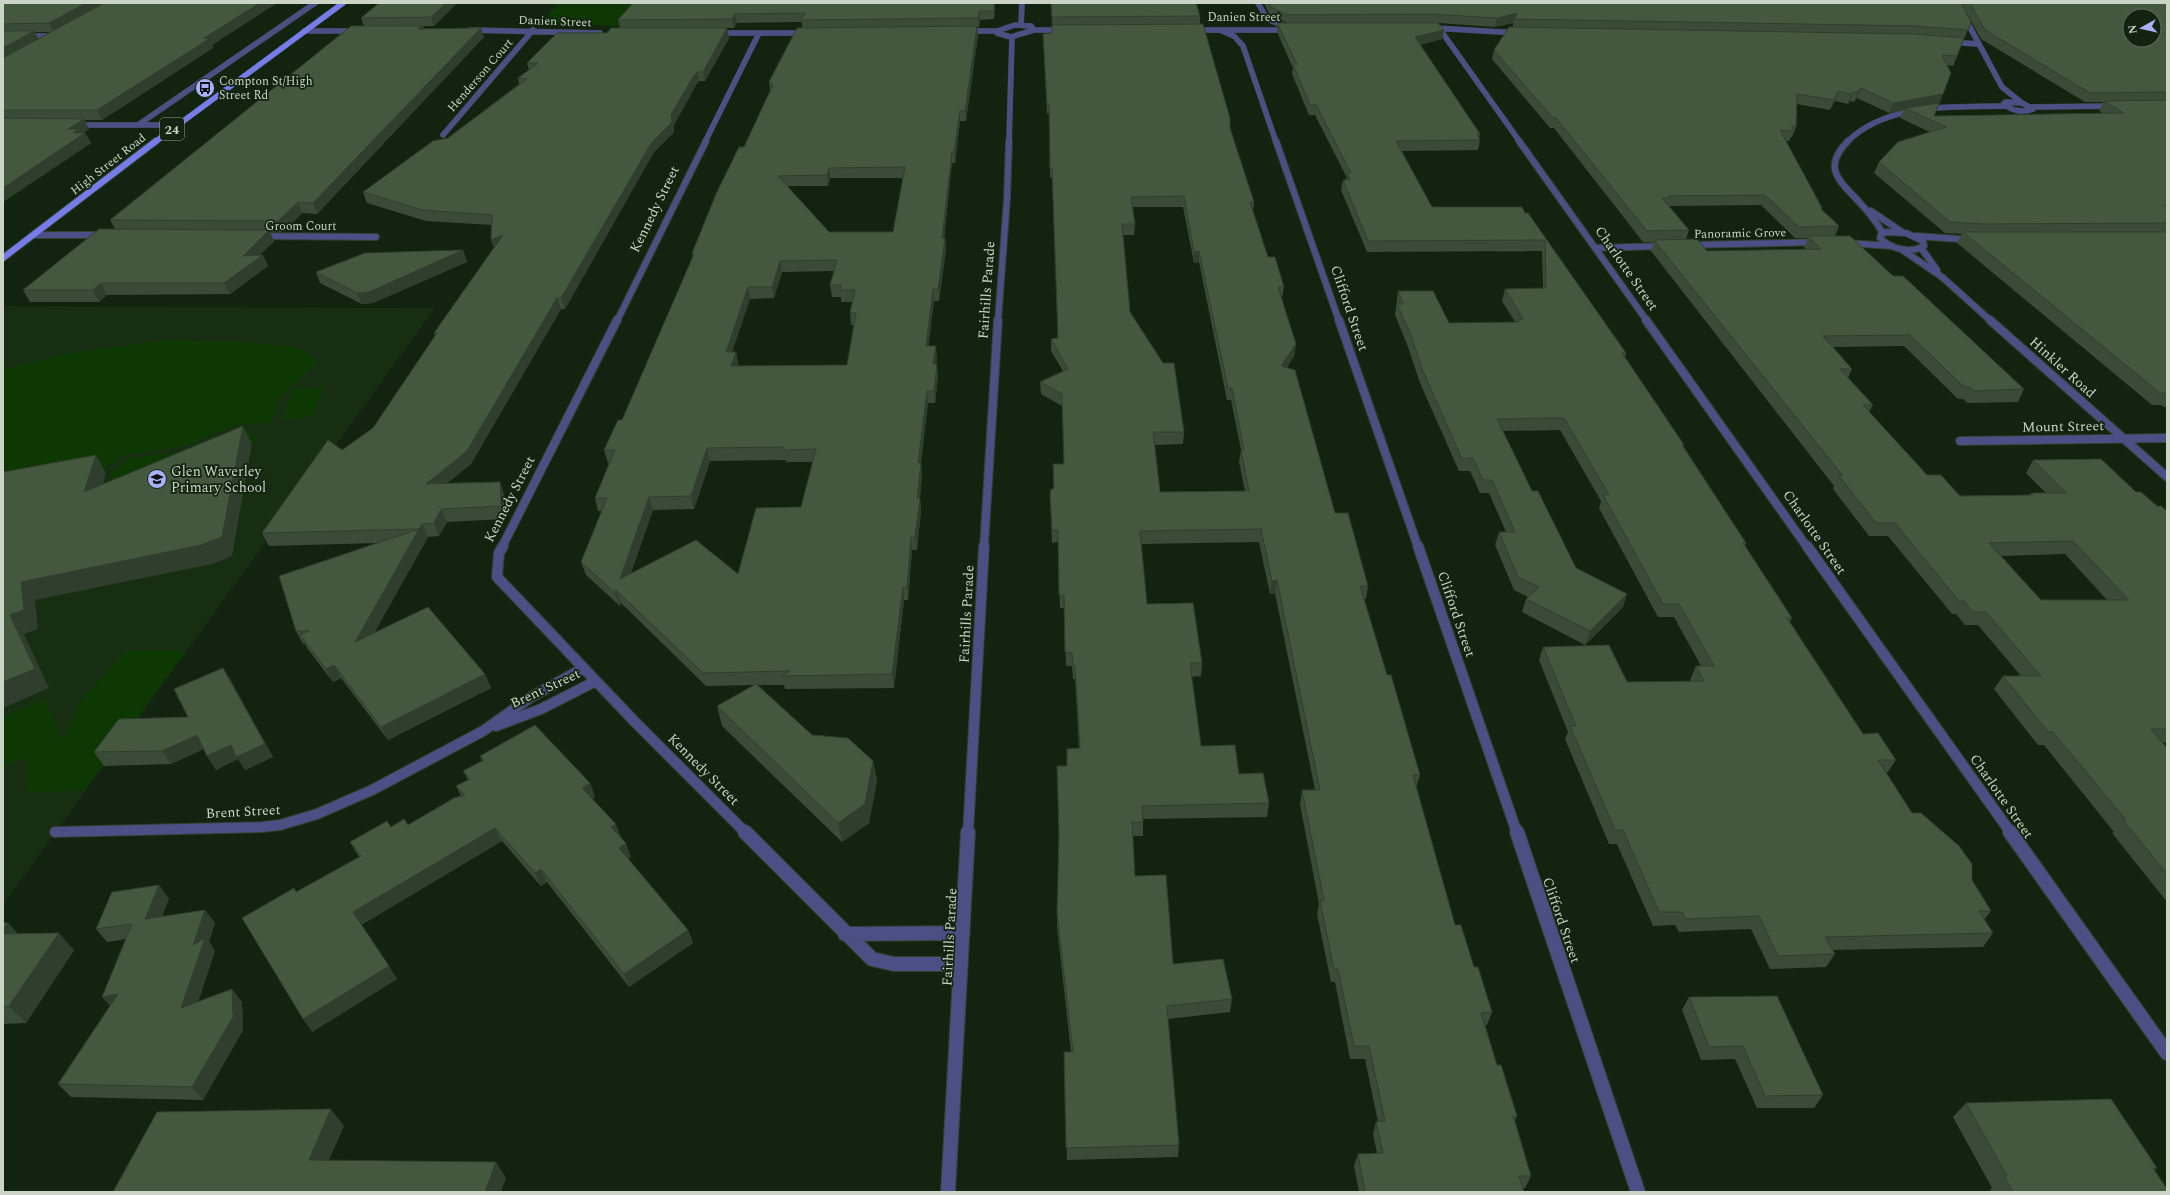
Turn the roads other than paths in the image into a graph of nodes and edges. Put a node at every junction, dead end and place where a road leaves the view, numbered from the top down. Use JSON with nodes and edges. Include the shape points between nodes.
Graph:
{"nodes":[{"id":1,"x":315,"y":3,"type":"edge"},
{"id":2,"x":343,"y":3,"type":"edge"},
{"id":3,"x":1022,"y":3,"type":"edge"},
{"id":4,"x":1258,"y":3,"type":"edge"},
{"id":5,"x":1958,"y":3,"type":"edge"},
{"id":6,"x":1260,"y":13,"type":"junction"},
{"id":7,"x":1258,"y":19,"type":"dead end"},
{"id":8,"x":1254,"y":24,"type":"dead end"},
{"id":9,"x":1021,"y":25,"type":"junction"},
{"id":10,"x":1243,"y":27,"type":"junction"},
{"id":11,"x":1286,"y":27,"type":"junction"},
{"id":12,"x":1428,"y":27,"type":"edge"},
{"id":13,"x":1439,"y":28,"type":"junction"},
{"id":14,"x":461,"y":30,"type":"edge"},
{"id":15,"x":533,"y":30,"type":"junction"},
{"id":16,"x":1034,"y":30,"type":"junction"},
{"id":17,"x":1070,"y":30,"type":"edge"},
{"id":18,"x":1220,"y":30,"type":"junction"},
{"id":19,"x":1257,"y":30,"type":"junction"},
{"id":20,"x":304,"y":31,"type":"junction"},
{"id":21,"x":368,"y":31,"type":"edge"},
{"id":22,"x":962,"y":31,"type":"edge"},
{"id":23,"x":997,"y":31,"type":"junction"},
{"id":24,"x":62,"y":32,"type":"edge"},
{"id":25,"x":813,"y":32,"type":"edge"},
{"id":26,"x":610,"y":33,"type":"edge"},
{"id":27,"x":711,"y":33,"type":"edge"},
{"id":28,"x":759,"y":33,"type":"junction"},
{"id":29,"x":1522,"y":33,"type":"edge"},
{"id":30,"x":3,"y":36,"type":"edge"},
{"id":31,"x":55,"y":36,"type":"junction"},
{"id":32,"x":1012,"y":37,"type":"junction"},
{"id":33,"x":1244,"y":40,"type":"junction"},
{"id":34,"x":1943,"y":40,"type":"edge"},
{"id":35,"x":1977,"y":42,"type":"junction"},
{"id":36,"x":42,"y":43,"type":"edge"},
{"id":37,"x":2002,"y":87,"type":"junction"},
{"id":38,"x":2022,"y":103,"type":"junction"},
{"id":39,"x":2006,"y":104,"type":"junction"},
{"id":40,"x":2119,"y":106,"type":"edge"},
{"id":41,"x":2032,"y":107,"type":"junction"},
{"id":42,"x":67,"y":125,"type":"edge"},
{"id":43,"x":138,"y":125,"type":"junction"},
{"id":44,"x":177,"y":125,"type":"junction"},
{"id":45,"x":443,"y":135,"type":"dead end"},
{"id":46,"x":1864,"y":206,"type":"junction"},
{"id":47,"x":1904,"y":233,"type":"junction"},
{"id":48,"x":1881,"y":234,"type":"junction"},
{"id":49,"x":34,"y":235,"type":"junction"},
{"id":50,"x":110,"y":236,"type":"edge"},
{"id":51,"x":251,"y":236,"type":"edge"},
{"id":52,"x":1916,"y":236,"type":"junction"},
{"id":53,"x":376,"y":237,"type":"dead end"},
{"id":54,"x":1828,"y":242,"type":"edge"},
{"id":55,"x":1672,"y":246,"type":"edge"},
{"id":56,"x":1680,"y":246,"type":"edge"},
{"id":57,"x":1892,"y":246,"type":"junction"},
{"id":58,"x":1922,"y":247,"type":"junction"},
{"id":59,"x":1596,"y":248,"type":"junction"},
{"id":60,"x":1901,"y":249,"type":"junction"},
{"id":61,"x":3,"y":258,"type":"edge"},
{"id":62,"x":1942,"y":276,"type":"junction"},
{"id":63,"x":2123,"y":438,"type":"junction"},
{"id":64,"x":2167,"y":438,"type":"edge"},
{"id":65,"x":1960,"y":441,"type":"dead end"},
{"id":66,"x":2167,"y":477,"type":"edge"},
{"id":67,"x":584,"y":668,"type":"junction"},
{"id":68,"x":596,"y":680,"type":"junction"},
{"id":69,"x":483,"y":731,"type":"junction"},
{"id":70,"x":55,"y":832,"type":"dead end"},
{"id":71,"x":963,"y":933,"type":"junction"},
{"id":72,"x":845,"y":934,"type":"junction"},
{"id":73,"x":961,"y":964,"type":"junction"},
{"id":74,"x":2167,"y":1053,"type":"edge"},
{"id":75,"x":948,"y":1192,"type":"edge"},
{"id":76,"x":1638,"y":1192,"type":"edge"}],
"edges":[{"from":1,"to":43,"type":"street"},
{"from":2,"to":20,"type":"main road","name":"High Street Road","number":"24"},
{"from":3,"to":9,"type":"street"},
{"from":4,"to":6,"type":"street"},
{"from":5,"to":35,"type":"street"},
{"from":6,"to":7,"type":"street"},
{"from":6,"to":11,"type":"street","via":[[1269,21]]},
{"from":8,"to":10,"type":"street"},
{"from":9,"to":16,"type":"street","via":[[1031,26]]},
{"from":9,"to":23,"type":"street"},
{"from":10,"to":11,"type":"street","name":"Danien Street"},
{"from":10,"to":18,"type":"street","name":"Danien Street","via":[[1188,29]]},
{"from":11,"to":19,"type":"street","name":"Danien Street","via":[[1295,28]]},
{"from":12,"to":13,"type":"street"},
{"from":13,"to":29,"type":"street"},
{"from":13,"to":59,"type":"street","name":"Charlotte Street"},
{"from":14,"to":15,"type":"street","name":"Danien Street"},
{"from":15,"to":26,"type":"street","name":"Danien Street"},
{"from":15,"to":45,"type":"street","name":"Henderson Court"},
{"from":16,"to":17,"type":"street"},
{"from":16,"to":32,"type":"street"},
{"from":18,"to":19,"type":"street","name":"Danien Street"},
{"from":18,"to":33,"type":"street"},
{"from":19,"to":33,"type":"street"},
{"from":20,"to":21,"type":"street"},
{"from":20,"to":44,"type":"main road","name":"High Street Road","number":"24"},
{"from":22,"to":23,"type":"street"},
{"from":23,"to":32,"type":"street","via":[[1000,35]]},
{"from":24,"to":31,"type":"street"},
{"from":25,"to":28,"type":"street"},
{"from":27,"to":28,"type":"street"},
{"from":28,"to":67,"type":"street","name":"Kennedy Street","via":[[499,553],[497,578]]},
{"from":30,"to":31,"type":"street"},
{"from":31,"to":36,"type":"street"},
{"from":32,"to":71,"type":"street","name":"Fairhills Parade","via":[[1007,199],[993,391]]},
{"from":33,"to":76,"type":"street","name":"Clifford Street","via":[[1484,735]]},
{"from":34,"to":35,"type":"street"},
{"from":35,"to":37,"type":"street"},
{"from":37,"to":38,"type":"street"},
{"from":37,"to":39,"type":"street","via":[[2002,97]]},
{"from":38,"to":39,"type":"street"},
{"from":38,"to":41,"type":"street"},
{"from":39,"to":41,"type":"street","via":[[2024,111],[2033,110]]},
{"from":39,"to":46,"type":"street","via":[[1896,115],[1855,132],[1839,150],[1835,160],[1835,171],[1840,182]]},
{"from":40,"to":41,"type":"street"},
{"from":42,"to":43,"type":"street"},
{"from":43,"to":44,"type":"street"},
{"from":44,"to":49,"type":"main road","name":"High Street Road","number":"24"},
{"from":46,"to":47,"type":"street"},
{"from":46,"to":48,"type":"street"},
{"from":47,"to":48,"type":"street"},
{"from":47,"to":52,"type":"street"},
{"from":48,"to":57,"type":"street","via":[[1884,242]]},
{"from":48,"to":57,"type":"street","via":[[1836,242]]},
{"from":49,"to":50,"type":"street"},
{"from":49,"to":61,"type":"main road","name":"High Street Road","number":"24"},
{"from":51,"to":53,"type":"street","name":"Groom Court"},
{"from":52,"to":58,"type":"street","name":"Hinkler Road","via":[[1923,241]]},
{"from":52,"to":58,"type":"street","via":[[1979,240]]},
{"from":54,"to":56,"type":"street","name":"Panoramic Grove"},
{"from":55,"to":59,"type":"street"},
{"from":57,"to":60,"type":"street"},
{"from":58,"to":60,"type":"street"},
{"from":58,"to":62,"type":"street","name":"Hinkler Road"},
{"from":59,"to":74,"type":"street","name":"Charlotte Street"},
{"from":60,"to":62,"type":"street","name":"Hinkler Road"},
{"from":62,"to":63,"type":"street","name":"Hinkler Road"},
{"from":63,"to":64,"type":"street","name":"Mount Street"},
{"from":63,"to":65,"type":"street","name":"Mount Street"},
{"from":63,"to":66,"type":"street","name":"Hinkler Road"},
{"from":67,"to":68,"type":"street","name":"Kennedy Street"},
{"from":67,"to":69,"type":"street","name":"Brent Street","via":[[531,697]]},
{"from":68,"to":69,"type":"street","name":"Brent Street","via":[[541,709]]},
{"from":68,"to":72,"type":"street","name":"Kennedy Street"},
{"from":69,"to":70,"type":"street","name":"Brent Street","via":[[372,790],[317,814],[280,826]]},
{"from":71,"to":72,"type":"street"},
{"from":71,"to":73,"type":"street","name":"Fairhills Parade"},
{"from":72,"to":73,"type":"street","name":"Kennedy Street","via":[[872,959],[883,963]]},
{"from":73,"to":75,"type":"street","name":"Fairhills Parade"}]}
